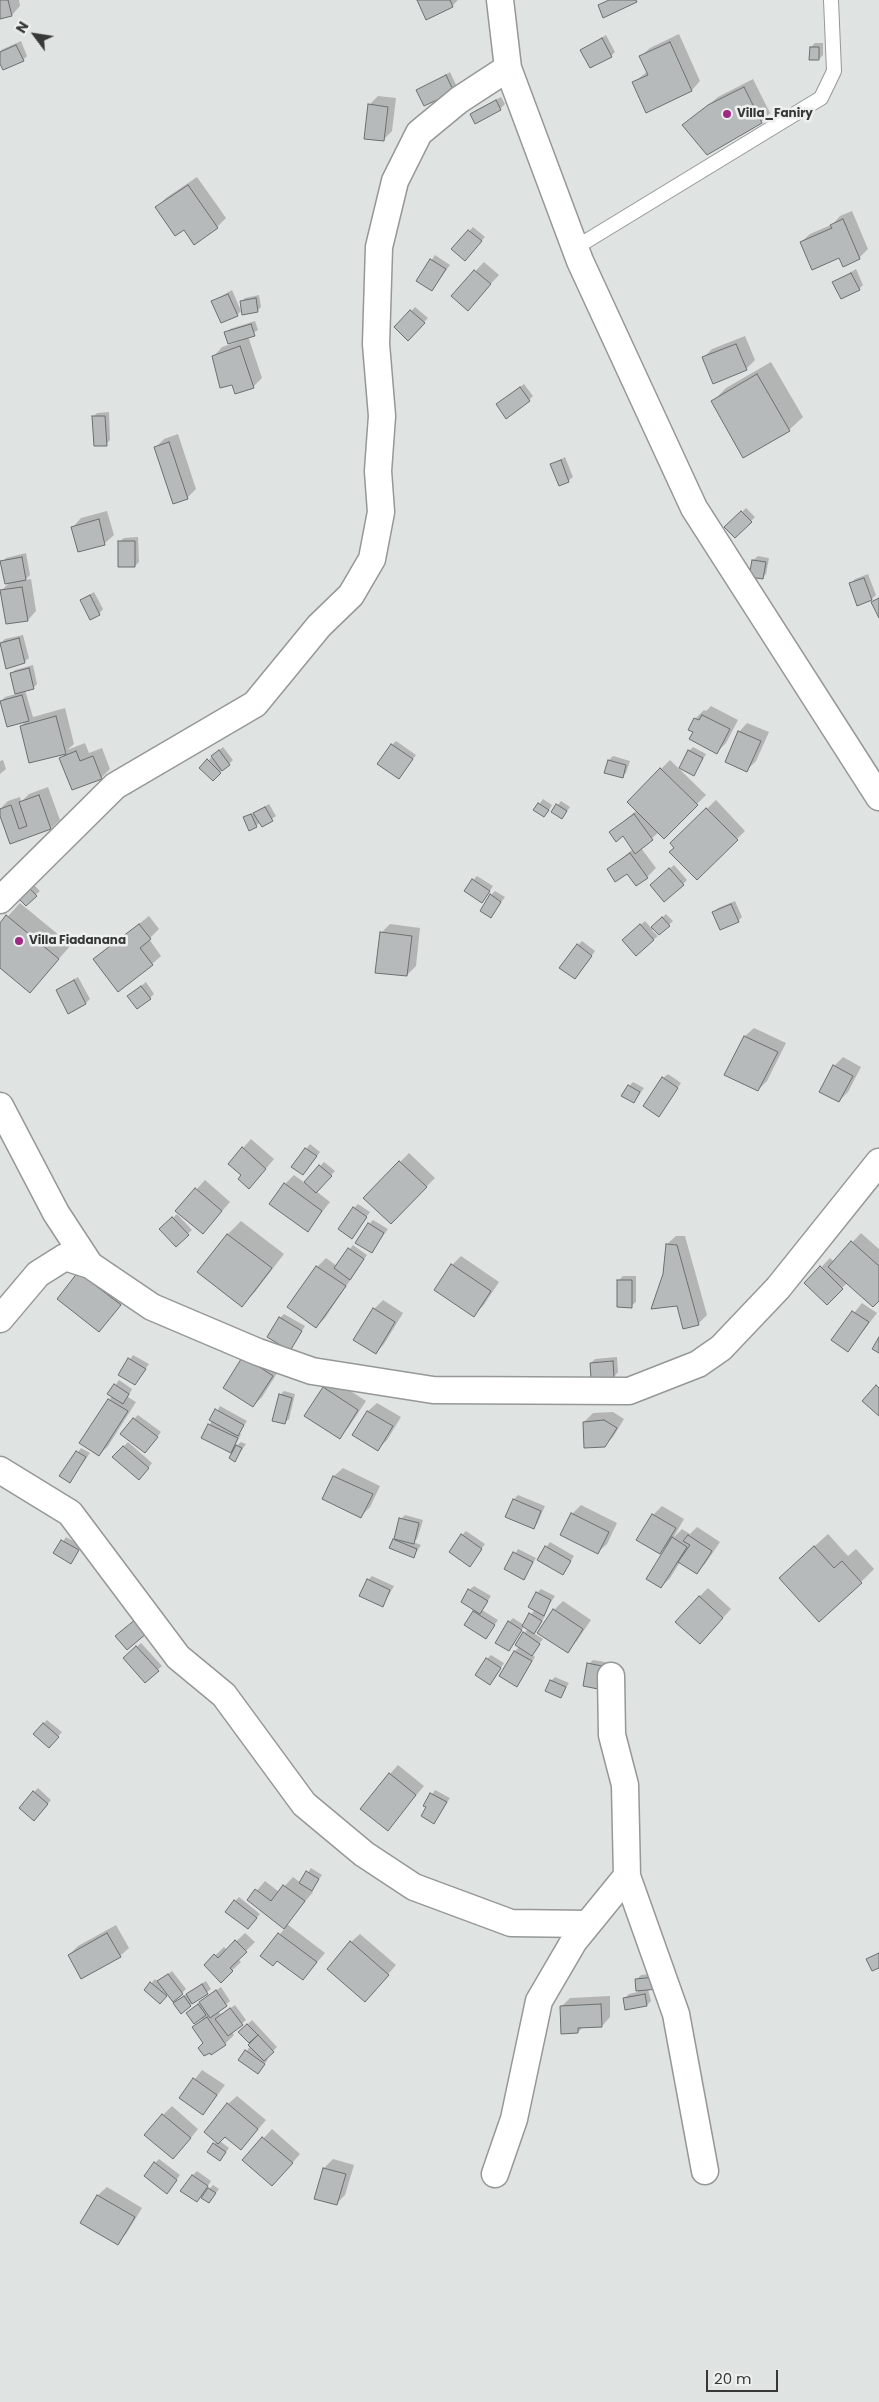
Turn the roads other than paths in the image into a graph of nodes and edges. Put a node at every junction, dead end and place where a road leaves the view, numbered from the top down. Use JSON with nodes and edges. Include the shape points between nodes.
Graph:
{"nodes":[{"id":1,"x":500,"y":0,"type":"edge"},
{"id":2,"x":831,"y":0,"type":"edge"},
{"id":3,"x":508,"y":68,"type":"junction"},
{"id":4,"x":575,"y":248,"type":"junction"},
{"id":5,"x":879,"y":798,"type":"edge"},
{"id":6,"x":0,"y":900,"type":"edge"},
{"id":7,"x":0,"y":1106,"type":"edge"},
{"id":8,"x":879,"y":1162,"type":"edge"},
{"id":9,"x":90,"y":1265,"type":"junction"},
{"id":10,"x":0,"y":1319,"type":"edge"},
{"id":11,"x":0,"y":1470,"type":"edge"},
{"id":12,"x":611,"y":1676,"type":"dead end"},
{"id":13,"x":627,"y":1876,"type":"junction"},
{"id":14,"x":588,"y":1924,"type":"junction"},
{"id":15,"x":705,"y":2170,"type":"dead end"},
{"id":16,"x":495,"y":2174,"type":"dead end"}],
"edges":[{"from":1,"to":3,"type":"street"},
{"from":2,"to":4,"type":"lane","via":[[834,71],[821,98]]},
{"from":3,"to":4,"type":"street"},
{"from":3,"to":6,"type":"street","via":[[459,100],[419,133],[395,181],[379,246],[376,344],[382,416],[378,472],[381,512],[372,559],[351,595],[319,626],[255,704],[115,786]]},
{"from":4,"to":5,"type":"street","via":[[694,508]]},
{"from":7,"to":9,"type":"street","via":[[56,1212]]},
{"from":8,"to":9,"type":"street","via":[[778,1288],[721,1348],[698,1364],[630,1390],[433,1390],[312,1371],[152,1307]]},
{"from":9,"to":10,"type":"street","via":[[65,1257],[44,1269]]},
{"from":11,"to":14,"type":"street","via":[[70,1513],[178,1656],[224,1695],[304,1804],[364,1854],[414,1887],[511,1923]]},
{"from":12,"to":13,"type":"street","via":[[612,1735],[625,1785]]},
{"from":13,"to":14,"type":"street"},
{"from":13,"to":15,"type":"street","via":[[676,2014]]},
{"from":14,"to":16,"type":"street","via":[[574,1941],[539,2001],[514,2119]]}]}
